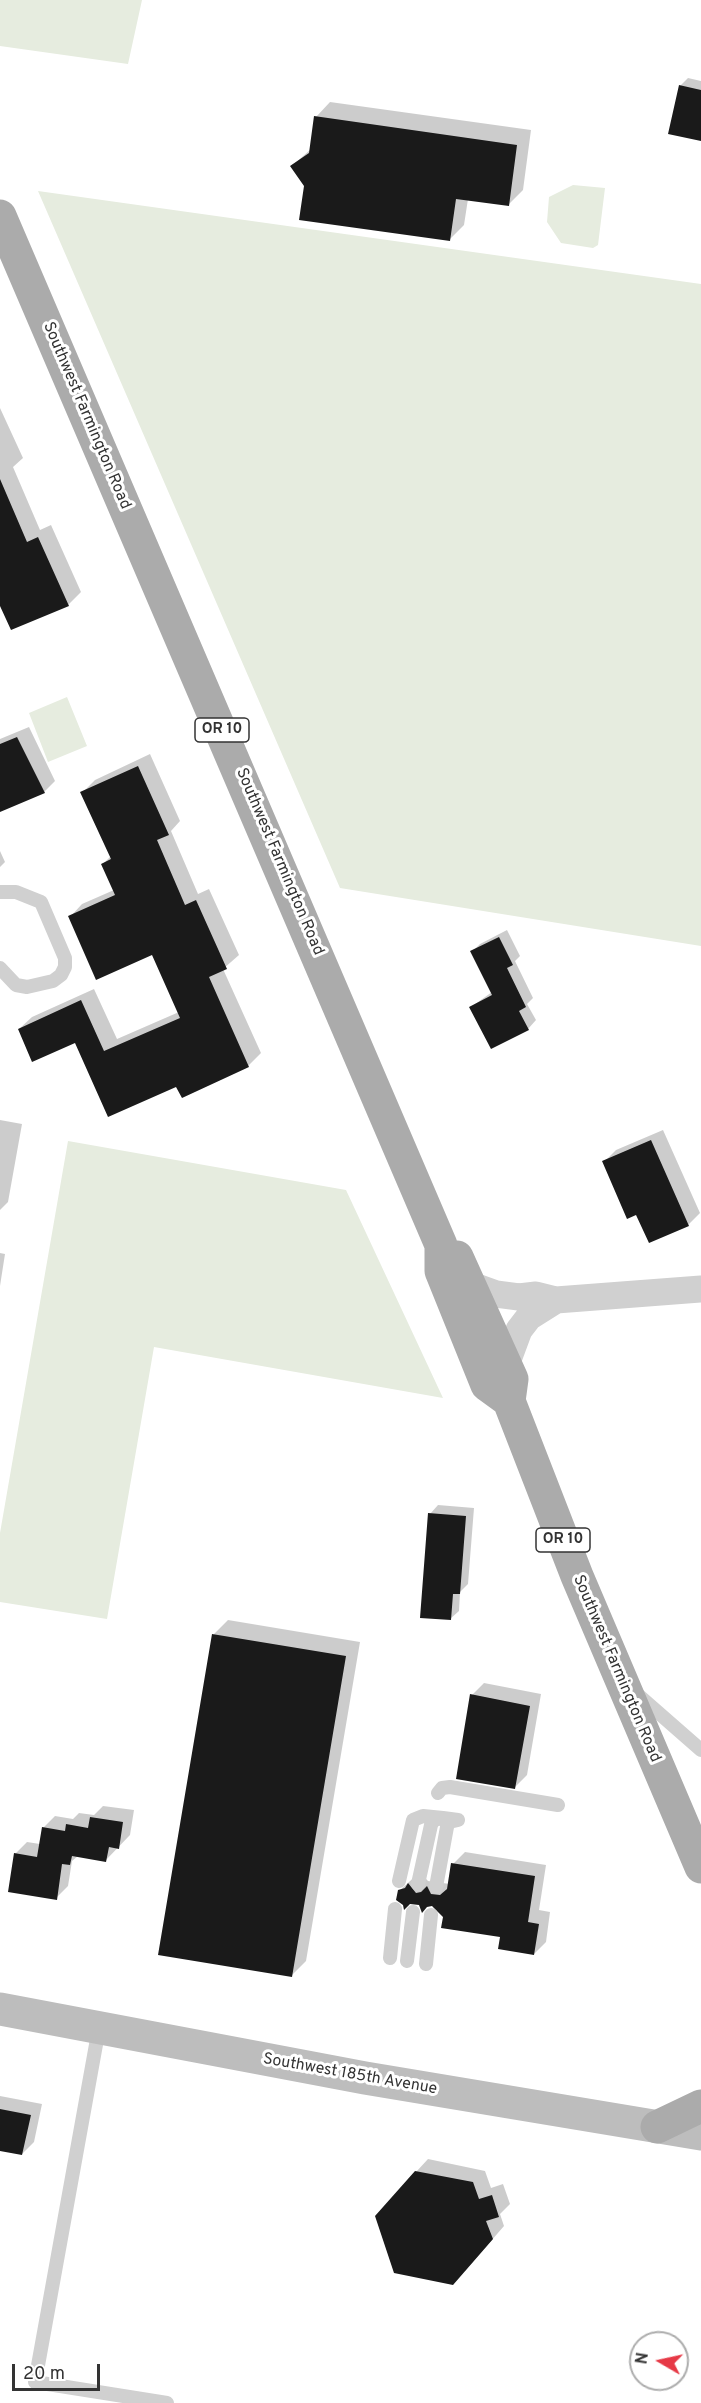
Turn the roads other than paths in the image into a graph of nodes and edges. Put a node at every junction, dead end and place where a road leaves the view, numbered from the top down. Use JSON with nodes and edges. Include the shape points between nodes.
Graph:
{"nodes":[{"id":1,"x":0,"y":216,"type":"edge"},
{"id":2,"x":0,"y":892,"type":"edge"},
{"id":3,"x":0,"y":968,"type":"edge"},
{"id":4,"x":441,"y":1245,"type":"junction"},
{"id":5,"x":471,"y":1285,"type":"junction"},
{"id":6,"x":701,"y":1288,"type":"edge"},
{"id":7,"x":556,"y":1300,"type":"junction"},
{"id":8,"x":506,"y":1365,"type":"junction"},
{"id":9,"x":509,"y":1401,"type":"junction"},
{"id":10,"x":620,"y":1679,"type":"junction"},
{"id":11,"x":701,"y":1750,"type":"edge"},
{"id":12,"x":438,"y":1793,"type":"dead end"},
{"id":13,"x":558,"y":1805,"type":"dead end"},
{"id":14,"x":443,"y":1818,"type":"junction"},
{"id":15,"x":701,"y":1867,"type":"edge"},
{"id":16,"x":399,"y":1881,"type":"dead end"},
{"id":17,"x":418,"y":1884,"type":"dead end"},
{"id":18,"x":436,"y":1887,"type":"dead end"},
{"id":19,"x":395,"y":1909,"type":"dead end"},
{"id":20,"x":413,"y":1912,"type":"dead end"},
{"id":21,"x":431,"y":1915,"type":"dead end"},
{"id":22,"x":390,"y":1958,"type":"dead end"},
{"id":23,"x":407,"y":1961,"type":"dead end"},
{"id":24,"x":426,"y":1964,"type":"dead end"},
{"id":25,"x":0,"y":2009,"type":"edge"},
{"id":26,"x":99,"y":2028,"type":"junction"},
{"id":27,"x":701,"y":2106,"type":"edge"},
{"id":28,"x":657,"y":2127,"type":"junction"},
{"id":29,"x":701,"y":2134,"type":"edge"},
{"id":30,"x":167,"y":2403,"type":"edge"}],
"edges":[{"from":1,"to":4,"type":"main road","name":"Southwest Farmington Road","number":"OR 10"},
{"from":2,"to":3,"type":"lane","via":[[16,892],[41,902],[65,958],[61,975],[27,987],[15,985]]},
{"from":4,"to":5,"type":"main road","name":"Southwest Farmington Road","number":"OR 10","via":[[460,1259]]},
{"from":4,"to":9,"type":"main road","name":"Southwest Farmington Road","number":"OR 10","via":[[441,1271],[487,1384]]},
{"from":5,"to":7,"type":"street","via":[[496,1294]]},
{"from":5,"to":8,"type":"main road","name":"Southwest Farmington Road","number":"OR 10"},
{"from":6,"to":7,"type":"street"},
{"from":7,"to":8,"type":"street","via":[[529,1317],[519,1330]]},
{"from":8,"to":9,"type":"main road","name":"Southwest Farmington Road","number":"OR 10","via":[[512,1378]]},
{"from":9,"to":10,"type":"main road","name":"Southwest Farmington Road","number":"OR 10"},
{"from":10,"to":11,"type":"lane"},
{"from":10,"to":15,"type":"main road","name":"Southwest Farmington Road","number":"OR 10"},
{"from":12,"to":13,"type":"lane","via":[[450,1787]]},
{"from":14,"to":16,"type":"lane","via":[[423,1816],[413,1820]]},
{"from":14,"to":17,"type":"lane","via":[[434,1820],[431,1826]]},
{"from":14,"to":18,"type":"lane","via":[[458,1820],[449,1822],[447,1827]]},
{"from":19,"to":22,"type":"lane"},
{"from":20,"to":23,"type":"lane"},
{"from":21,"to":24,"type":"lane"},
{"from":25,"to":26,"type":"main road","name":"Southwest 185th Avenue"},
{"from":26,"to":28,"type":"main road","name":"Southwest 185th Avenue"},
{"from":26,"to":30,"type":"lane","via":[[35,2382]]},
{"from":27,"to":28,"type":"main road"},
{"from":28,"to":29,"type":"main road","name":"Southwest 185th Avenue"}]}
